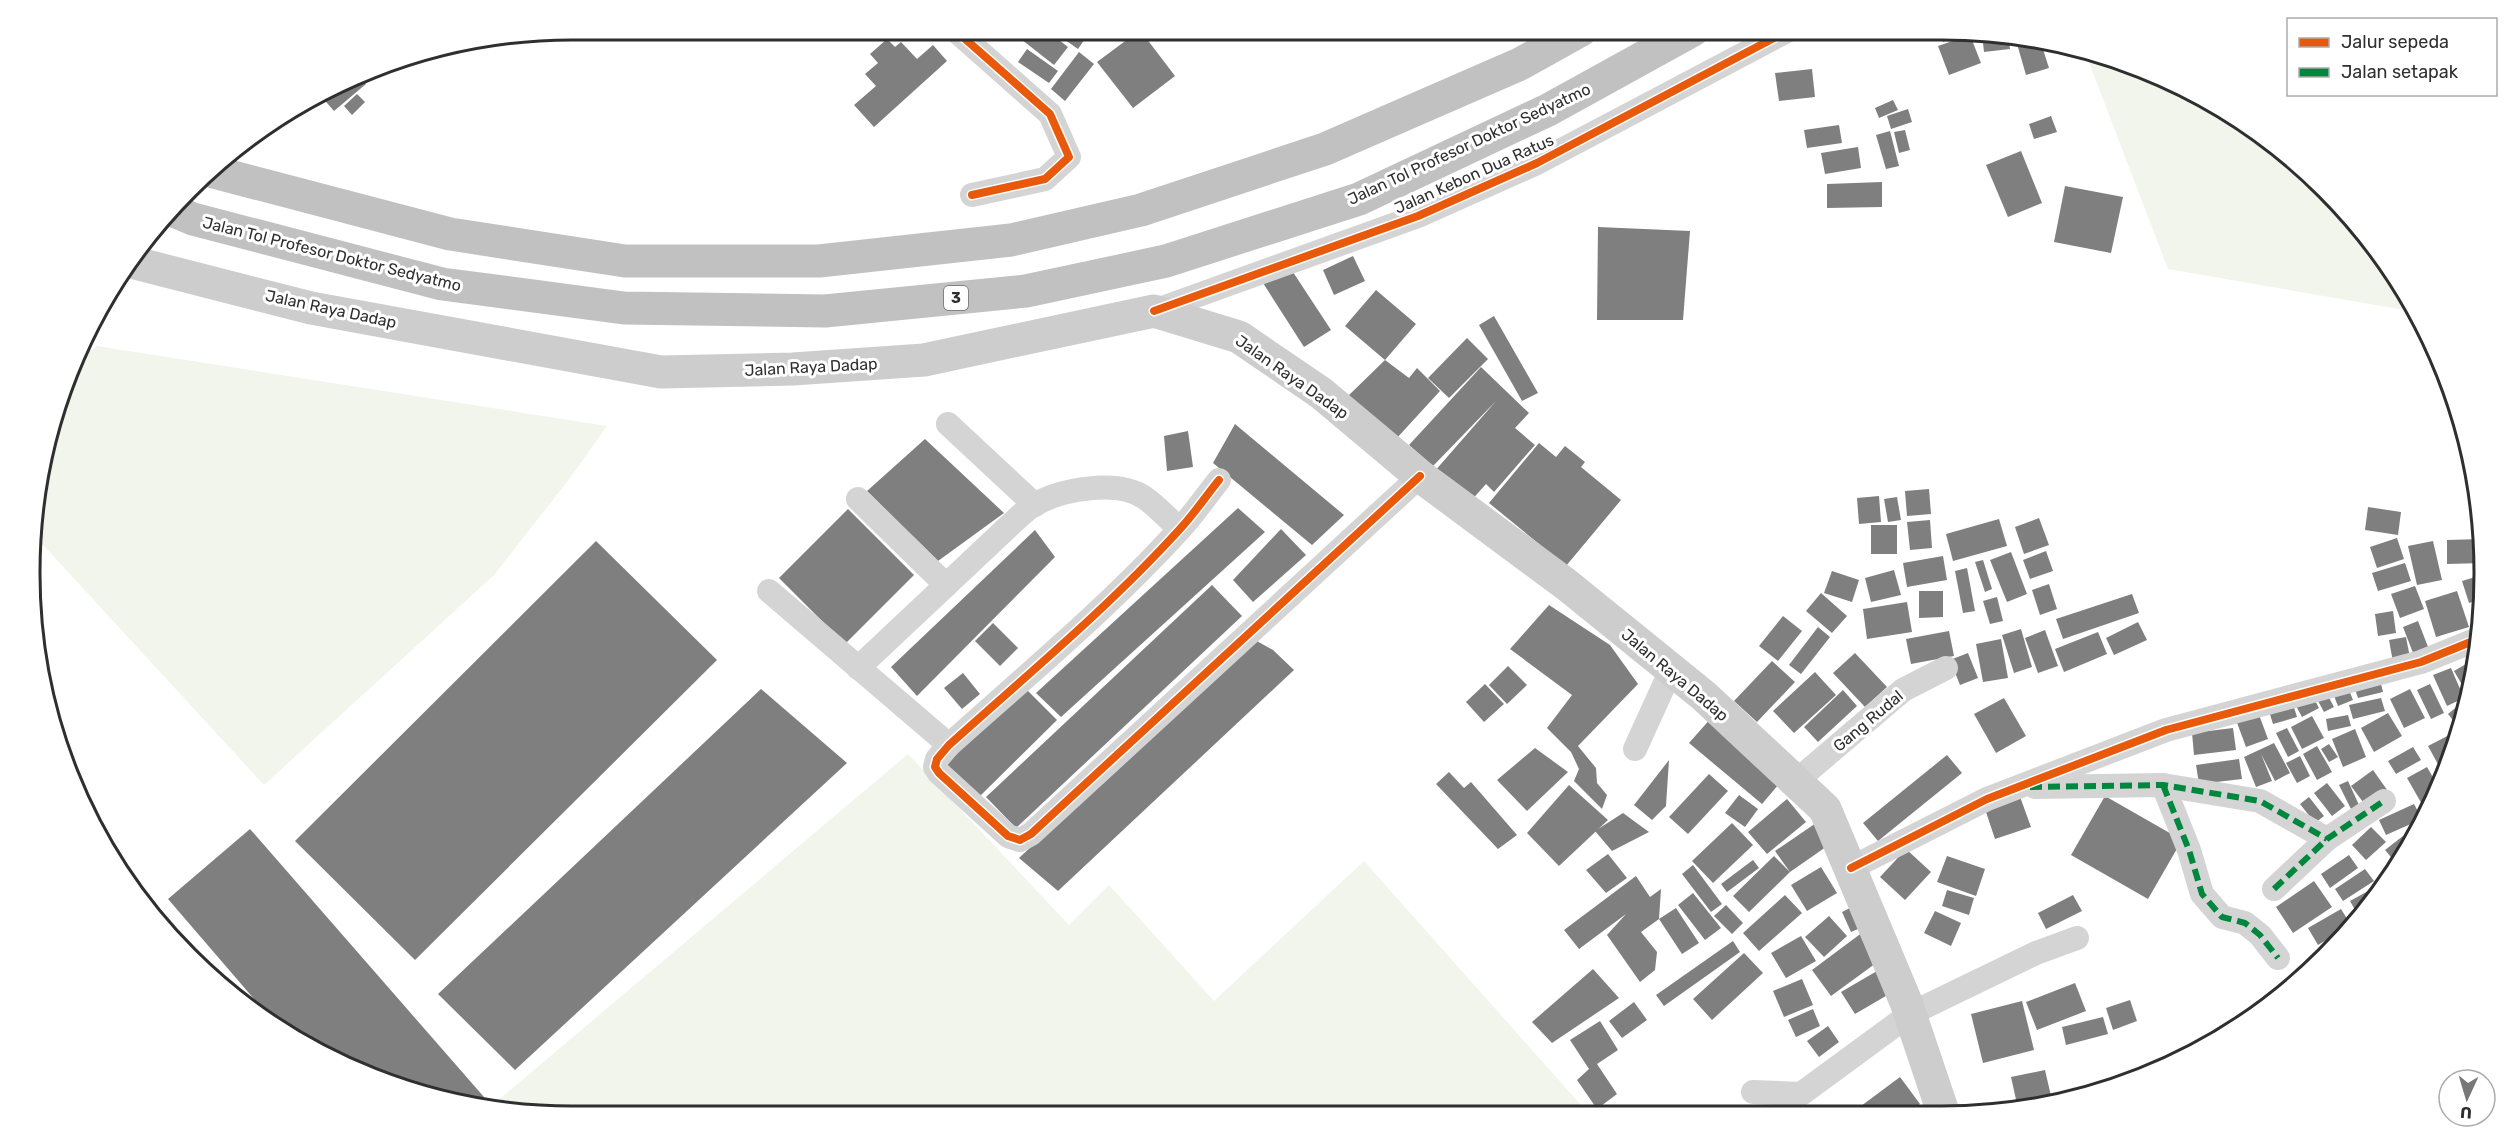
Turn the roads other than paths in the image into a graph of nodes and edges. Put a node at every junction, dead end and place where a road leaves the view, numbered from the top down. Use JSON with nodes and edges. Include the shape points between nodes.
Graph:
{"nodes":[{"id":1,"x":966,"y":40,"type":"edge"},
{"id":2,"x":1563,"y":40,"type":"edge"},
{"id":3,"x":1675,"y":40,"type":"edge"},
{"id":4,"x":1771,"y":40,"type":"edge"},
{"id":5,"x":221,"y":174,"type":"edge"},
{"id":6,"x":972,"y":195,"type":"dead end"},
{"id":7,"x":180,"y":214,"type":"edge"},
{"id":8,"x":140,"y":264,"type":"edge"},
{"id":9,"x":1154,"y":311,"type":"junction"},
{"id":10,"x":948,"y":424,"type":"dead end"},
{"id":11,"x":1420,"y":476,"type":"junction"},
{"id":12,"x":1219,"y":480,"type":"dead end"},
{"id":13,"x":858,"y":500,"type":"dead end"},
{"id":14,"x":1035,"y":505,"type":"junction"},
{"id":15,"x":1180,"y":529,"type":"junction"},
{"id":16,"x":945,"y":585,"type":"junction"},
{"id":17,"x":769,"y":591,"type":"dead end"},
{"id":18,"x":2470,"y":642,"type":"edge"},
{"id":19,"x":858,"y":668,"type":"junction"},
{"id":20,"x":1946,"y":668,"type":"dead end"},
{"id":21,"x":1671,"y":670,"type":"junction"},
{"id":22,"x":949,"y":745,"type":"junction"},
{"id":23,"x":1635,"y":749,"type":"dead end"},
{"id":24,"x":1796,"y":782,"type":"junction"},
{"id":25,"x":2163,"y":785,"type":"junction"},
{"id":26,"x":2018,"y":788,"type":"junction"},
{"id":27,"x":2384,"y":801,"type":"dead end"},
{"id":28,"x":2327,"y":839,"type":"junction"},
{"id":29,"x":1851,"y":868,"type":"junction"},
{"id":30,"x":2274,"y":889,"type":"dead end"},
{"id":31,"x":2077,"y":938,"type":"dead end"},
{"id":32,"x":2278,"y":958,"type":"dead end"},
{"id":33,"x":1910,"y":1014,"type":"junction"},
{"id":34,"x":1753,"y":1092,"type":"dead end"},
{"id":35,"x":1941,"y":1106,"type":"edge"}],
"edges":[{"from":1,"to":6,"type":"street","via":[[1050,114],[1069,157],[1045,179]]},
{"from":2,"to":5,"type":"highway","via":[[1520,64],[1325,149],[1141,210],[1011,240],[819,261],[613,259],[450,234]]},
{"from":3,"to":7,"type":"highway","name":"Jalan Tol Profesor Doktor Sedyatmo","number":"3","via":[[1548,110],[1359,199],[1166,261],[1026,291],[825,311],[624,308],[442,284]]},
{"from":4,"to":9,"type":"street","name":"Jalan Kebon Dua Ratus","via":[[1526,168],[1418,216]]},
{"from":8,"to":9,"type":"main road","name":"Jalan Raya Dadap","via":[[311,308],[661,372],[793,369],[924,360]]},
{"from":9,"to":11,"type":"main road","name":"Jalan Raya Dadap","via":[[1239,337],[1321,393]]},
{"from":10,"to":14,"type":"street"},
{"from":11,"to":21,"type":"main road","name":"Jalan Raya Dadap","via":[[1539,563]]},
{"from":11,"to":22,"type":"street","via":[[1031,834],[1020,840],[1008,836],[939,773],[935,767],[937,759]]},
{"from":12,"to":15,"type":"street"},
{"from":13,"to":16,"type":"street"},
{"from":14,"to":15,"type":"street","via":[[1095,487],[1125,490],[1144,497]]},
{"from":14,"to":16,"type":"street"},
{"from":15,"to":22,"type":"street","via":[[1079,628]]},
{"from":16,"to":19,"type":"street"},
{"from":17,"to":19,"type":"street"},
{"from":18,"to":26,"type":"street","via":[[2421,662],[2166,730]]},
{"from":19,"to":22,"type":"street"},
{"from":20,"to":24,"type":"street","name":"Gang Rudal","via":[[1904,690]]},
{"from":21,"to":23,"type":"street"},
{"from":21,"to":24,"type":"main road","name":"Jalan Raya Dadap"},
{"from":24,"to":29,"type":"main road","name":"Jalan Raya Dadap","via":[[1825,809]]},
{"from":25,"to":26,"type":"street"},
{"from":25,"to":28,"type":"street","via":[[2260,801]]},
{"from":25,"to":32,"type":"street","via":[[2202,894],[2222,917],[2245,922]]},
{"from":26,"to":29,"type":"street","via":[[1987,799]]},
{"from":27,"to":28,"type":"street"},
{"from":28,"to":30,"type":"street"},
{"from":29,"to":33,"type":"main road","name":"Jalan Raya Dadap"},
{"from":31,"to":33,"type":"street","via":[[2036,953]]},
{"from":33,"to":34,"type":"street","via":[[1801,1094]]},
{"from":33,"to":35,"type":"main road","name":"Jalan Raya Dadap"}]}
